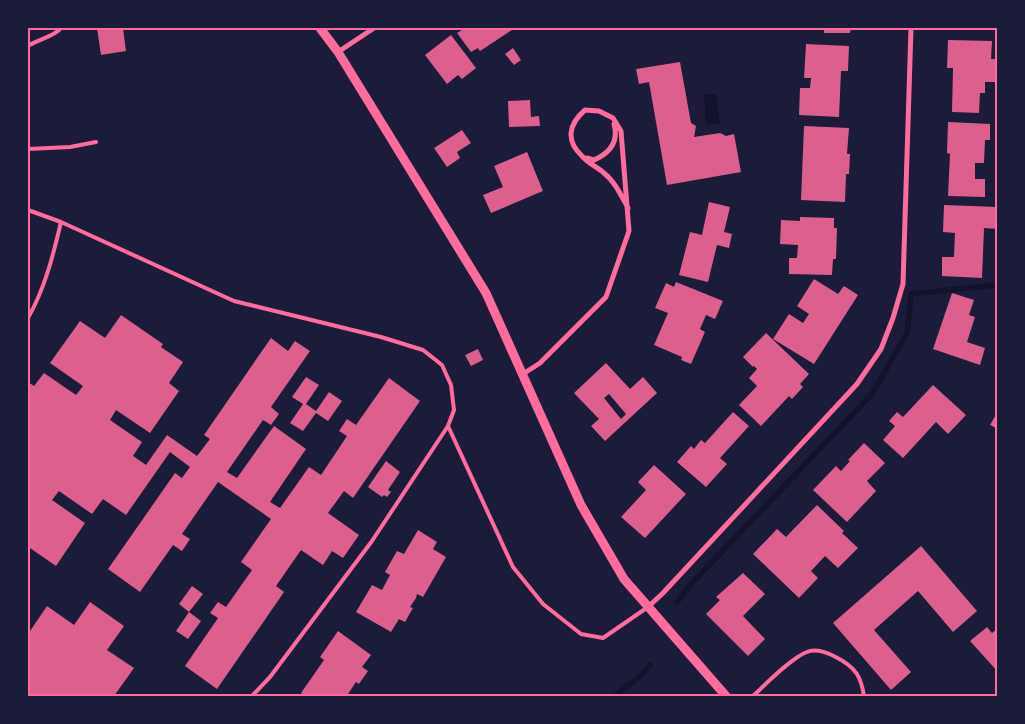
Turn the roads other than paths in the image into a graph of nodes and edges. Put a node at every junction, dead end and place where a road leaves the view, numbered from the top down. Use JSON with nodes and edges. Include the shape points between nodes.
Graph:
{"nodes":[{"id":1,"x":62,"y":28,"type":"edge"},
{"id":2,"x":320,"y":28,"type":"edge"},
{"id":3,"x":374,"y":28,"type":"edge"},
{"id":4,"x":911,"y":28,"type":"edge"},
{"id":5,"x":28,"y":46,"type":"edge"},
{"id":6,"x":338,"y":52,"type":"junction"},
{"id":7,"x":613,"y":118,"type":"junction"},
{"id":8,"x":96,"y":142,"type":"dead end"},
{"id":9,"x":28,"y":149,"type":"edge"},
{"id":10,"x":582,"y":156,"type":"junction"},
{"id":11,"x":628,"y":208,"type":"junction"},
{"id":12,"x":28,"y":210,"type":"edge"},
{"id":13,"x":61,"y":222,"type":"junction"},
{"id":14,"x":28,"y":318,"type":"edge"},
{"id":15,"x":522,"y":374,"type":"junction"},
{"id":16,"x":448,"y":426,"type":"junction"},
{"id":17,"x":648,"y":607,"type":"junction"},
{"id":18,"x":252,"y":696,"type":"edge"},
{"id":19,"x":726,"y":696,"type":"edge"},
{"id":20,"x":753,"y":696,"type":"edge"},
{"id":21,"x":864,"y":696,"type":"edge"}],
"edges":[{"from":1,"to":5,"type":"lane"},
{"from":2,"to":6,"type":"street"},
{"from":3,"to":6,"type":"street"},
{"from":4,"to":17,"type":"street","via":[[903,284],[881,349],[857,384]]},
{"from":6,"to":15,"type":"street","via":[[486,294]]},
{"from":7,"to":10,"type":"street","via":[[617,132],[606,154],[594,160]]},
{"from":7,"to":10,"type":"street","via":[[599,111],[585,110],[574,120],[570,134]]},
{"from":7,"to":11,"type":"street","via":[[621,131]]},
{"from":8,"to":9,"type":"lane"},
{"from":10,"to":11,"type":"street","via":[[605,173]]},
{"from":11,"to":15,"type":"street","via":[[629,231],[606,297],[546,357]]},
{"from":12,"to":13,"type":"lane"},
{"from":13,"to":14,"type":"lane","via":[[50,268]]},
{"from":13,"to":16,"type":"lane","via":[[234,301],[423,350],[442,365],[451,385],[454,410]]},
{"from":15,"to":17,"type":"street","via":[[582,505],[624,579]]},
{"from":16,"to":17,"type":"lane","via":[[513,567],[539,601],[582,634],[603,638]]},
{"from":16,"to":18,"type":"lane","via":[[372,542],[270,677]]},
{"from":17,"to":19,"type":"street"},
{"from":20,"to":21,"type":"lane","via":[[808,651],[825,652],[851,666]]}]}
